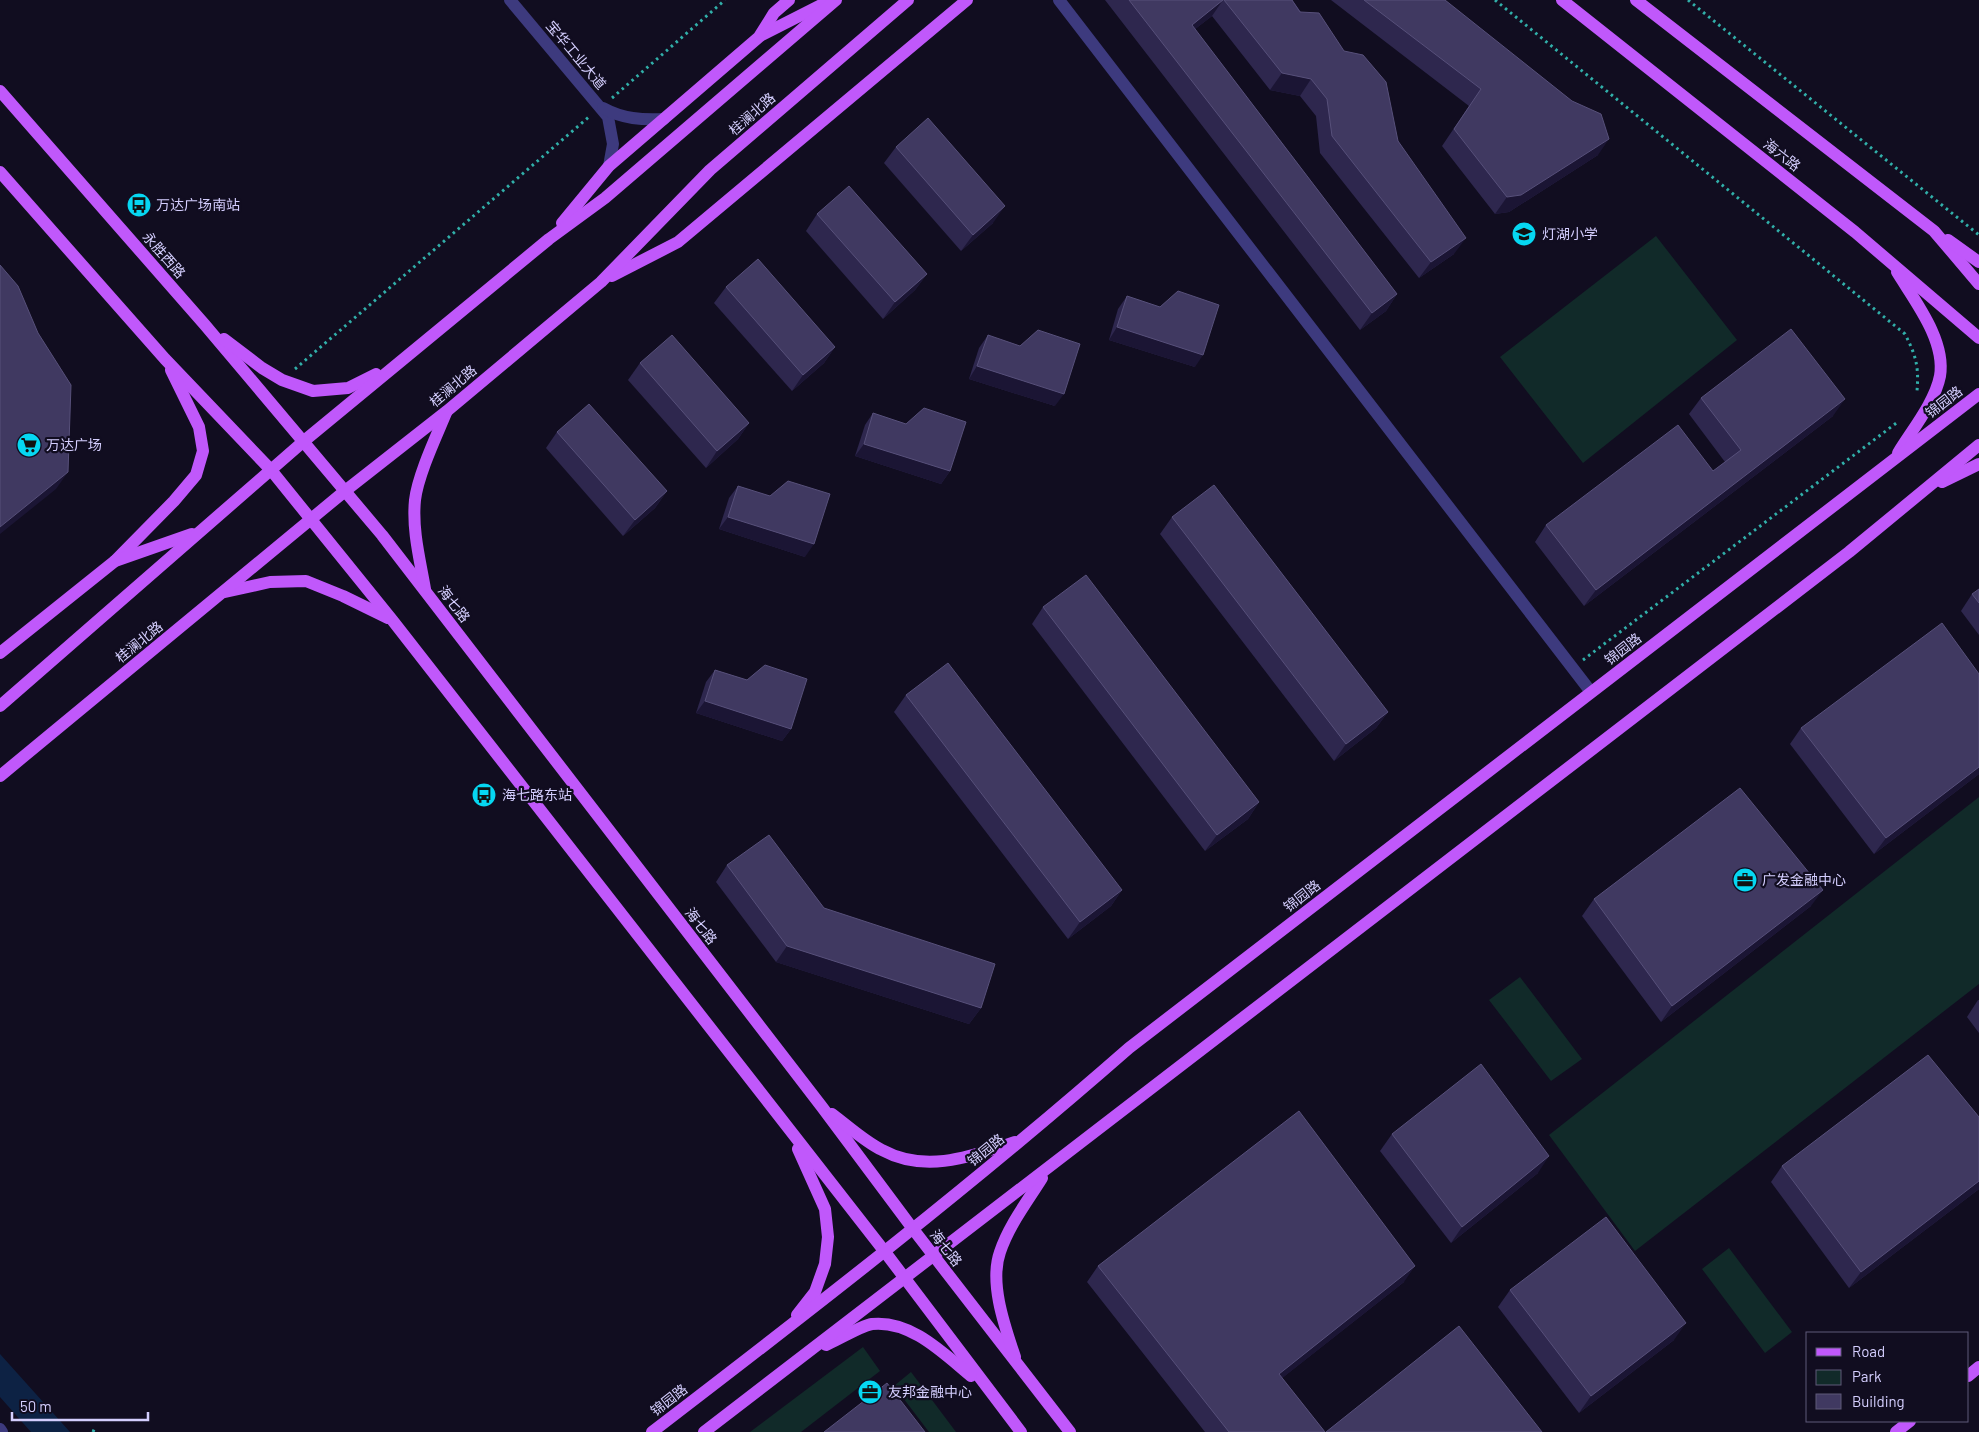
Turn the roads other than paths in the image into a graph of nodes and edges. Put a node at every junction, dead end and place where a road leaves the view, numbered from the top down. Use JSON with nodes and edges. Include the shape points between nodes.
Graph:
{"nodes":[{"id":1,"x":510,"y":0,"type":"edge"},
{"id":2,"x":790,"y":0,"type":"edge"},
{"id":3,"x":831,"y":0,"type":"edge"},
{"id":4,"x":836,"y":0,"type":"edge"},
{"id":5,"x":908,"y":0,"type":"edge"},
{"id":6,"x":967,"y":0,"type":"edge"},
{"id":7,"x":1059,"y":0,"type":"edge"},
{"id":8,"x":1562,"y":0,"type":"edge"},
{"id":9,"x":1636,"y":0,"type":"edge"},
{"id":10,"x":759,"y":36,"type":"junction"},
{"id":11,"x":0,"y":91,"type":"edge"},
{"id":12,"x":601,"y":107,"type":"junction"},
{"id":13,"x":664,"y":119,"type":"junction"},
{"id":14,"x":609,"y":166,"type":"junction"},
{"id":15,"x":0,"y":172,"type":"edge"},
{"id":16,"x":1934,"y":231,"type":"junction"},
{"id":17,"x":549,"y":239,"type":"junction"},
{"id":18,"x":1890,"y":262,"type":"junction"},
{"id":19,"x":1979,"y":262,"type":"edge"},
{"id":20,"x":601,"y":282,"type":"junction"},
{"id":21,"x":1979,"y":284,"type":"edge"},
{"id":22,"x":205,"y":325,"type":"junction"},
{"id":23,"x":1979,"y":338,"type":"edge"},
{"id":24,"x":165,"y":359,"type":"junction"},
{"id":25,"x":396,"y":364,"type":"junction"},
{"id":26,"x":1979,"y":394,"type":"edge"},
{"id":27,"x":447,"y":411,"type":"junction"},
{"id":28,"x":304,"y":441,"type":"junction"},
{"id":29,"x":1979,"y":445,"type":"edge"},
{"id":30,"x":1893,"y":461,"type":"junction"},
{"id":31,"x":1979,"y":464,"type":"edge"},
{"id":32,"x":271,"y":470,"type":"junction"},
{"id":33,"x":345,"y":491,"type":"junction"},
{"id":34,"x":1922,"y":492,"type":"junction"},
{"id":35,"x":311,"y":520,"type":"junction"},
{"id":36,"x":199,"y":532,"type":"junction"},
{"id":37,"x":115,"y":561,"type":"junction"},
{"id":38,"x":425,"y":591,"type":"junction"},
{"id":39,"x":223,"y":593,"type":"junction"},
{"id":40,"x":393,"y":621,"type":"junction"},
{"id":41,"x":0,"y":653,"type":"edge"},
{"id":42,"x":1591,"y":692,"type":"junction"},
{"id":43,"x":0,"y":706,"type":"edge"},
{"id":44,"x":0,"y":776,"type":"edge"},
{"id":45,"x":822,"y":1107,"type":"junction"},
{"id":46,"x":790,"y":1130,"type":"junction"},
{"id":47,"x":1023,"y":1139,"type":"junction"},
{"id":48,"x":1047,"y":1170,"type":"junction"},
{"id":49,"x":913,"y":1229,"type":"junction"},
{"id":50,"x":885,"y":1252,"type":"junction"},
{"id":51,"x":934,"y":1257,"type":"junction"},
{"id":52,"x":904,"y":1278,"type":"junction"},
{"id":53,"x":787,"y":1328,"type":"junction"},
{"id":54,"x":808,"y":1353,"type":"junction"},
{"id":55,"x":1019,"y":1366,"type":"junction"},
{"id":56,"x":1979,"y":1367,"type":"edge"},
{"id":57,"x":1969,"y":1375,"type":"edge"},
{"id":58,"x":987,"y":1388,"type":"junction"},
{"id":59,"x":1909,"y":1422,"type":"edge"},
{"id":60,"x":652,"y":1432,"type":"edge"},
{"id":61,"x":704,"y":1432,"type":"edge"},
{"id":62,"x":1021,"y":1432,"type":"edge"},
{"id":63,"x":1070,"y":1432,"type":"edge"},
{"id":64,"x":1896,"y":1432,"type":"edge"}],
"edges":[{"from":1,"to":12,"type":"street","name":"宝华工业大道"},
{"from":2,"to":10,"type":"main road","via":[[774,13]]},
{"from":3,"to":10,"type":"main road"},
{"from":4,"to":17,"type":"main road","via":[[605,198]]},
{"from":5,"to":20,"type":"main road","name":"桂澜北路","via":[[710,170]]},
{"from":6,"to":20,"type":"main road","via":[[678,242]]},
{"from":7,"to":42,"type":"street"},
{"from":8,"to":18,"type":"main road","name":"海六路"},
{"from":9,"to":16,"type":"main road"},
{"from":10,"to":13,"type":"main road"},
{"from":11,"to":22,"type":"main road","name":"永胜西路"},
{"from":12,"to":13,"type":"street","via":[[617,116]]},
{"from":12,"to":14,"type":"street","via":[[608,117],[613,144]]},
{"from":13,"to":14,"type":"main road"},
{"from":14,"to":17,"type":"main road"},
{"from":15,"to":24,"type":"main road"},
{"from":16,"to":19,"type":"main road"},
{"from":16,"to":21,"type":"main road"},
{"from":17,"to":25,"type":"main road"},
{"from":18,"to":23,"type":"main road","name":"海六路"},
{"from":18,"to":30,"type":"main road","via":[[1928,322],[1938,348],[1940,375],[1930,403]]},
{"from":20,"to":27,"type":"main road","name":"桂澜北路"},
{"from":22,"to":25,"type":"main road","via":[[262,368],[282,380],[313,391],[348,388]]},
{"from":22,"to":28,"type":"main road","name":"永胜西路"},
{"from":24,"to":32,"type":"main road"},
{"from":24,"to":37,"type":"main road","via":[[199,427],[203,451],[196,475]]},
{"from":25,"to":28,"type":"main road"},
{"from":26,"to":30,"type":"main road","name":"锦园路"},
{"from":27,"to":33,"type":"main road","name":"桂澜北路"},
{"from":27,"to":38,"type":"main road","via":[[415,499],[416,534]]},
{"from":28,"to":32,"type":"main road"},
{"from":28,"to":33,"type":"main road","name":"海七路"},
{"from":29,"to":34,"type":"main road"},
{"from":30,"to":42,"type":"main road","name":"锦园路"},
{"from":31,"to":34,"type":"main road"},
{"from":32,"to":35,"type":"main road"},
{"from":32,"to":36,"type":"main road"},
{"from":33,"to":35,"type":"main road","name":"桂澜北路"},
{"from":33,"to":38,"type":"main road","name":"海七路"},
{"from":34,"to":48,"type":"main road","via":[[1841,558]]},
{"from":35,"to":39,"type":"main road","name":"桂澜北路"},
{"from":35,"to":40,"type":"main road"},
{"from":36,"to":37,"type":"main road"},
{"from":36,"to":43,"type":"main road"},
{"from":37,"to":41,"type":"main road"},
{"from":38,"to":45,"type":"main road","name":"海七路"},
{"from":39,"to":40,"type":"main road","via":[[270,582],[306,581]]},
{"from":39,"to":44,"type":"main road","name":"桂澜北路"},
{"from":40,"to":46,"type":"main road"},
{"from":42,"to":47,"type":"main road","name":"锦园路","via":[[1129,1048]]},
{"from":45,"to":47,"type":"main road","via":[[882,1150],[908,1160],[935,1162],[967,1158]]},
{"from":45,"to":49,"type":"main road","name":"海七路"},
{"from":46,"to":50,"type":"main road"},
{"from":46,"to":53,"type":"main road","via":[[825,1209],[828,1237],[825,1264],[815,1292]]},
{"from":47,"to":49,"type":"main road","name":"锦园路"},
{"from":48,"to":51,"type":"main road"},
{"from":48,"to":55,"type":"main road","via":[[1014,1221],[999,1253],[996,1287],[1003,1322]]},
{"from":49,"to":50,"type":"main road","name":"锦园路"},
{"from":49,"to":51,"type":"main road","name":"海七路"},
{"from":50,"to":52,"type":"main road"},
{"from":50,"to":53,"type":"main road","name":"锦园路"},
{"from":51,"to":52,"type":"main road"},
{"from":51,"to":55,"type":"main road","name":"海七路"},
{"from":52,"to":54,"type":"main road"},
{"from":52,"to":58,"type":"main road"},
{"from":53,"to":60,"type":"main road","name":"锦园路"},
{"from":54,"to":58,"type":"main road","via":[[871,1324],[898,1326],[928,1341]]},
{"from":54,"to":61,"type":"main road"},
{"from":55,"to":63,"type":"main road","name":"海七路"},
{"from":56,"to":57,"type":"main road"},
{"from":58,"to":62,"type":"main road"},
{"from":59,"to":64,"type":"main road"}]}
